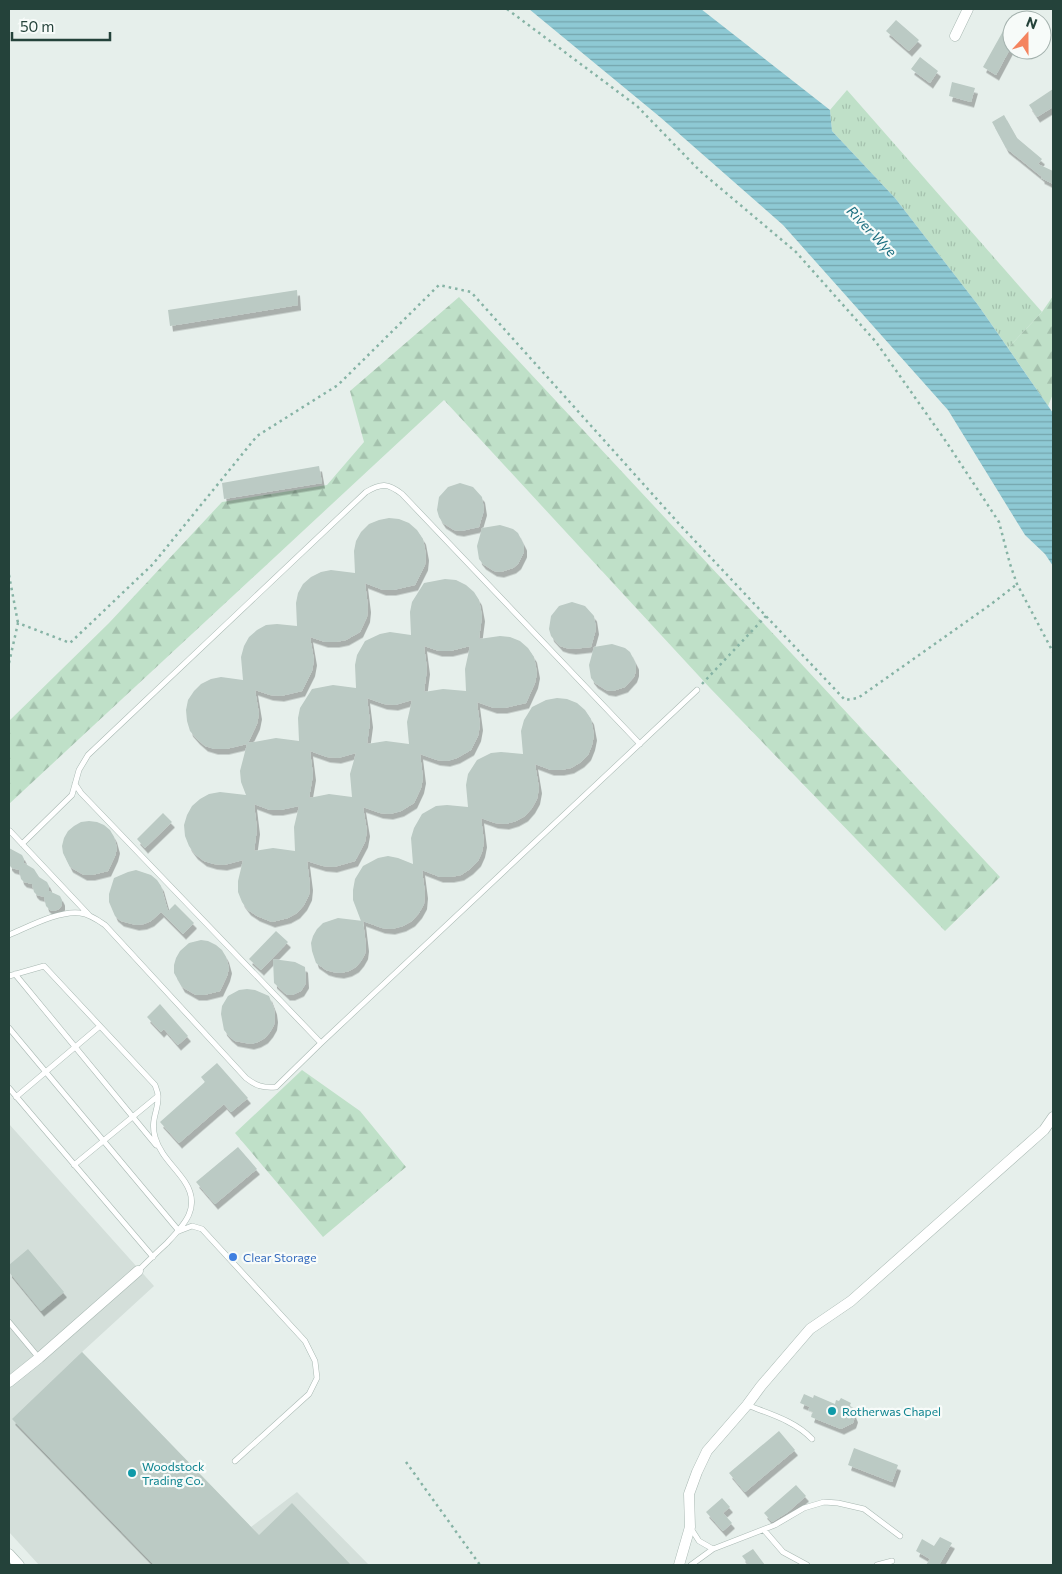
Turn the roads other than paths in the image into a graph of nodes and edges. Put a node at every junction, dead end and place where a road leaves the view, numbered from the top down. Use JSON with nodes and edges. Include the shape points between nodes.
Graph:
{"nodes":[{"id":1,"x":968,"y":9,"type":"edge"},
{"id":2,"x":955,"y":36,"type":"dead end"},
{"id":3,"x":697,"y":690,"type":"road end"},
{"id":4,"x":640,"y":744,"type":"junction"},
{"id":5,"x":75,"y":784,"type":"junction"},
{"id":6,"x":10,"y":832,"type":"edge"},
{"id":7,"x":22,"y":844,"type":"junction"},
{"id":8,"x":91,"y":917,"type":"junction"},
{"id":9,"x":9,"y":935,"type":"edge"},
{"id":10,"x":15,"y":974,"type":"junction"},
{"id":11,"x":9,"y":976,"type":"edge"},
{"id":12,"x":100,"y":1026,"type":"junction"},
{"id":13,"x":9,"y":1028,"type":"edge"},
{"id":14,"x":321,"y":1043,"type":"junction"},
{"id":15,"x":75,"y":1046,"type":"junction"},
{"id":16,"x":46,"y":1072,"type":"junction"},
{"id":17,"x":9,"y":1088,"type":"edge"},
{"id":18,"x":158,"y":1096,"type":"junction"},
{"id":19,"x":16,"y":1097,"type":"junction"},
{"id":20,"x":133,"y":1116,"type":"junction"},
{"id":21,"x":1053,"y":1117,"type":"edge"},
{"id":22,"x":103,"y":1140,"type":"junction"},
{"id":23,"x":162,"y":1152,"type":"junction"},
{"id":24,"x":74,"y":1164,"type":"junction"},
{"id":25,"x":179,"y":1231,"type":"junction"},
{"id":26,"x":152,"y":1257,"type":"junction"},
{"id":27,"x":138,"y":1271,"type":"joint"},
{"id":28,"x":9,"y":1322,"type":"edge"},
{"id":29,"x":39,"y":1358,"type":"junction"},
{"id":30,"x":9,"y":1382,"type":"edge"},
{"id":31,"x":747,"y":1405,"type":"junction"},
{"id":32,"x":812,"y":1439,"type":"dead end"},
{"id":33,"x":235,"y":1461,"type":"dead end"},
{"id":34,"x":690,"y":1527,"type":"junction"},
{"id":35,"x":764,"y":1530,"type":"junction"},
{"id":36,"x":900,"y":1536,"type":"dead end"},
{"id":37,"x":713,"y":1549,"type":"junction"},
{"id":38,"x":9,"y":1554,"type":"edge"},
{"id":39,"x":892,"y":1561,"type":"dead end"},
{"id":40,"x":20,"y":1565,"type":"edge"},
{"id":41,"x":679,"y":1565,"type":"edge"},
{"id":42,"x":691,"y":1565,"type":"edge"},
{"id":43,"x":807,"y":1565,"type":"edge"},
{"id":44,"x":877,"y":1565,"type":"edge"}],
"edges":[{"from":1,"to":2,"type":"street"},
{"from":3,"to":4,"type":"lane"},
{"from":4,"to":5,"type":"lane","via":[[402,494],[394,488],[380,485],[366,492],[88,755]]},
{"from":4,"to":14,"type":"lane"},
{"from":5,"to":7,"type":"lane","via":[[72,795]]},
{"from":5,"to":14,"type":"lane"},
{"from":6,"to":7,"type":"lane"},
{"from":7,"to":8,"type":"lane"},
{"from":8,"to":9,"type":"lane","via":[[81,913],[62,914]]},
{"from":8,"to":14,"type":"lane","via":[[105,925],[256,1086],[276,1087]]},
{"from":10,"to":11,"type":"lane"},
{"from":10,"to":12,"type":"lane","via":[[44,966]]},
{"from":10,"to":15,"type":"lane"},
{"from":12,"to":15,"type":"lane"},
{"from":12,"to":18,"type":"lane","via":[[155,1085]]},
{"from":13,"to":16,"type":"lane"},
{"from":15,"to":16,"type":"lane"},
{"from":15,"to":20,"type":"lane"},
{"from":16,"to":19,"type":"lane"},
{"from":16,"to":22,"type":"lane"},
{"from":17,"to":19,"type":"lane"},
{"from":18,"to":20,"type":"lane"},
{"from":18,"to":23,"type":"lane","via":[[153,1122]]},
{"from":19,"to":24,"type":"lane"},
{"from":20,"to":22,"type":"lane"},
{"from":20,"to":23,"type":"lane"},
{"from":21,"to":31,"type":"street","via":[[1044,1130],[899,1260],[851,1301],[810,1329]]},
{"from":22,"to":24,"type":"lane"},
{"from":22,"to":25,"type":"lane"},
{"from":23,"to":25,"type":"lane","via":[[186,1182],[192,1196],[187,1220]]},
{"from":24,"to":26,"type":"lane"},
{"from":25,"to":26,"type":"lane"},
{"from":25,"to":33,"type":"lane","via":[[192,1226],[202,1229],[305,1341],[315,1361],[317,1378],[309,1394]]},
{"from":26,"to":27,"type":"lane"},
{"from":27,"to":29,"type":"street"},
{"from":28,"to":29,"type":"lane"},
{"from":29,"to":30,"type":"street"},
{"from":31,"to":32,"type":"lane","via":[[786,1420]]},
{"from":31,"to":34,"type":"street","via":[[707,1451],[689,1494]]},
{"from":34,"to":37,"type":"lane","via":[[699,1541]]},
{"from":34,"to":41,"type":"street"},
{"from":35,"to":36,"type":"lane","via":[[804,1508],[824,1502],[864,1509]]},
{"from":35,"to":37,"type":"lane"},
{"from":35,"to":43,"type":"lane","via":[[783,1552]]},
{"from":37,"to":42,"type":"lane"},
{"from":38,"to":40,"type":"street"},
{"from":39,"to":44,"type":"lane"}]}
